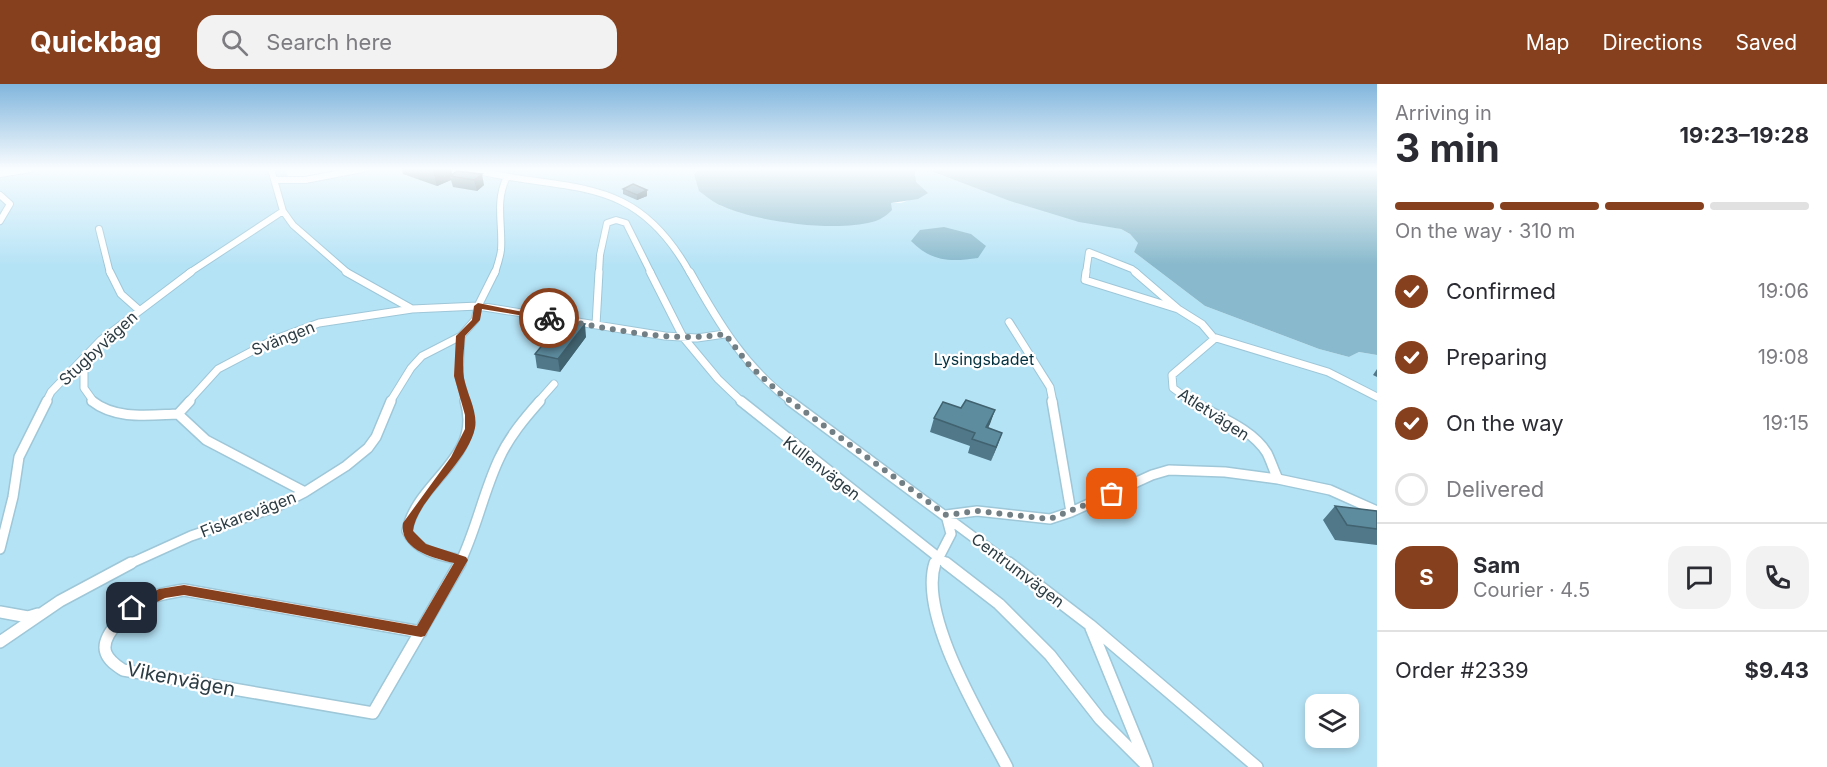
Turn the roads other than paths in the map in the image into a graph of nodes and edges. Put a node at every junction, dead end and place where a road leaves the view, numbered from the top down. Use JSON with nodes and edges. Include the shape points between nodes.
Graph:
{"nodes":[{"id":1,"x":7,"y":201,"type":"edge"},
{"id":2,"x":280,"y":201,"type":"edge"},
{"id":3,"x":500,"y":201,"type":"edge"},
{"id":4,"x":620,"y":201,"type":"edge"},
{"id":5,"x":283,"y":211,"type":"junction"},
{"id":6,"x":0,"y":221,"type":"edge"},
{"id":7,"x":99,"y":229,"type":"dead end"},
{"id":8,"x":478,"y":306,"type":"junction"},
{"id":9,"x":412,"y":309,"type":"junction"},
{"id":10,"x":1178,"y":309,"type":"junction"},
{"id":11,"x":139,"y":310,"type":"junction"},
{"id":12,"x":1009,"y":322,"type":"dead end"},
{"id":13,"x":596,"y":325,"type":"junction"},
{"id":14,"x":725,"y":334,"type":"junction"},
{"id":15,"x":460,"y":336,"type":"junction"},
{"id":16,"x":683,"y":337,"type":"junction"},
{"id":17,"x":1213,"y":337,"type":"junction"},
{"id":18,"x":84,"y":360,"type":"junction"},
{"id":19,"x":554,"y":384,"type":"dead end"},
{"id":20,"x":1377,"y":397,"type":"edge"},
{"id":21,"x":178,"y":414,"type":"junction"},
{"id":22,"x":1278,"y":479,"type":"junction"},
{"id":23,"x":305,"y":492,"type":"junction"},
{"id":24,"x":1377,"y":511,"type":"edge"},
{"id":25,"x":1071,"y":512,"type":"junction"},
{"id":26,"x":946,"y":515,"type":"junction"},
{"id":27,"x":0,"y":549,"type":"edge"},
{"id":28,"x":936,"y":556,"type":"junction"},
{"id":29,"x":462,"y":560,"type":"junction"},
{"id":30,"x":0,"y":612,"type":"edge"},
{"id":31,"x":45,"y":612,"type":"junction"},
{"id":32,"x":1090,"y":625,"type":"junction"},
{"id":33,"x":421,"y":632,"type":"junction"},
{"id":34,"x":0,"y":642,"type":"edge"},
{"id":35,"x":1007,"y":767,"type":"edge"},
{"id":36,"x":1147,"y":767,"type":"edge"},
{"id":37,"x":1257,"y":767,"type":"edge"}],
"edges":[{"from":1,"to":6,"type":"lane","via":[[10,204]]},
{"from":2,"to":5,"type":"lane"},
{"from":3,"to":8,"type":"lane","name":"Fiskarevägen","via":[[501,250],[494,275]]},
{"from":4,"to":14,"type":"lane","name":"Centrumvägen","via":[[649,216],[684,260]]},
{"from":5,"to":9,"type":"lane","via":[[293,225],[352,277]]},
{"from":5,"to":11,"type":"lane","name":"Stugbyvägen","via":[[212,256]]},
{"from":7,"to":11,"type":"lane","via":[[120,296]]},
{"from":8,"to":9,"type":"lane","name":"Svängen"},
{"from":8,"to":13,"type":"lane","name":"Svängen"},
{"from":8,"to":15,"type":"lane","name":"Fiskarevägen","via":[[476,320]]},
{"from":9,"to":21,"type":"lane","name":"Svängen","via":[[320,322],[273,340],[218,369]]},
{"from":10,"to":10,"type":"lane","via":[[1085,280],[1089,252],[1132,269]]},
{"from":10,"to":17,"type":"lane","via":[[1202,324]]},
{"from":11,"to":18,"type":"lane","name":"Stugbyvägen","via":[[101,340]]},
{"from":12,"to":25,"type":"lane","via":[[1050,387]]},
{"from":13,"to":16,"type":"lane","name":"Svängen"},
{"from":13,"to":16,"type":"lane","name":"Kullenvägen","via":[[602,239],[607,223],[615,219],[626,223]]},
{"from":14,"to":16,"type":"lane","name":"Svängen"},
{"from":14,"to":26,"type":"lane","name":"Centrumvägen","via":[[749,365],[782,395]]},
{"from":15,"to":23,"type":"lane","name":"Fiskarevägen","via":[[422,356],[411,368],[368,448]]},
{"from":15,"to":29,"type":"lane","via":[[459,376],[470,429],[455,459],[414,513],[407,531],[422,548]]},
{"from":16,"to":28,"type":"lane","name":"Kullenvägen","via":[[753,413]]},
{"from":17,"to":20,"type":"lane","via":[[1328,372]]},
{"from":17,"to":22,"type":"lane","name":"Atletvägen","via":[[1172,375],[1173,388],[1256,441],[1266,452]]},
{"from":18,"to":21,"type":"lane","via":[[84,388],[95,405],[115,412]]},
{"from":18,"to":27,"type":"lane","name":"Stugbyvägen","via":[[51,392],[30,431],[19,458]]},
{"from":19,"to":29,"type":"lane","name":"Vikenvägen","via":[[500,456]]},
{"from":21,"to":23,"type":"lane","via":[[206,440]]},
{"from":22,"to":24,"type":"lane","via":[[1330,490]]},
{"from":22,"to":25,"type":"lane","via":[[1169,470]]},
{"from":23,"to":31,"type":"lane","name":"Fiskarevägen","via":[[276,507],[151,553]]},
{"from":25,"to":26,"type":"lane","via":[[1050,519],[977,511]]},
{"from":26,"to":28,"type":"lane","via":[[951,534]]},
{"from":26,"to":32,"type":"lane","name":"Centrumvägen"},
{"from":28,"to":35,"type":"lane","via":[[931,578],[941,628]]},
{"from":28,"to":36,"type":"lane","name":"Kullenvägen","via":[[1026,630],[1100,719]]},
{"from":29,"to":33,"type":"lane","name":"Vikenvägen"},
{"from":30,"to":31,"type":"lane","via":[[28,616]]},
{"from":31,"to":34,"type":"lane","name":"Fiskarevägen"},
{"from":32,"to":36,"type":"lane"},
{"from":32,"to":37,"type":"lane","name":"Centrumvägen"},
{"from":33,"to":33,"type":"lane","name":"Vikenvägen","via":[[184,590],[163,593],[132,608],[118,622],[105,648],[110,660],[123,670],[373,713]]}]}
